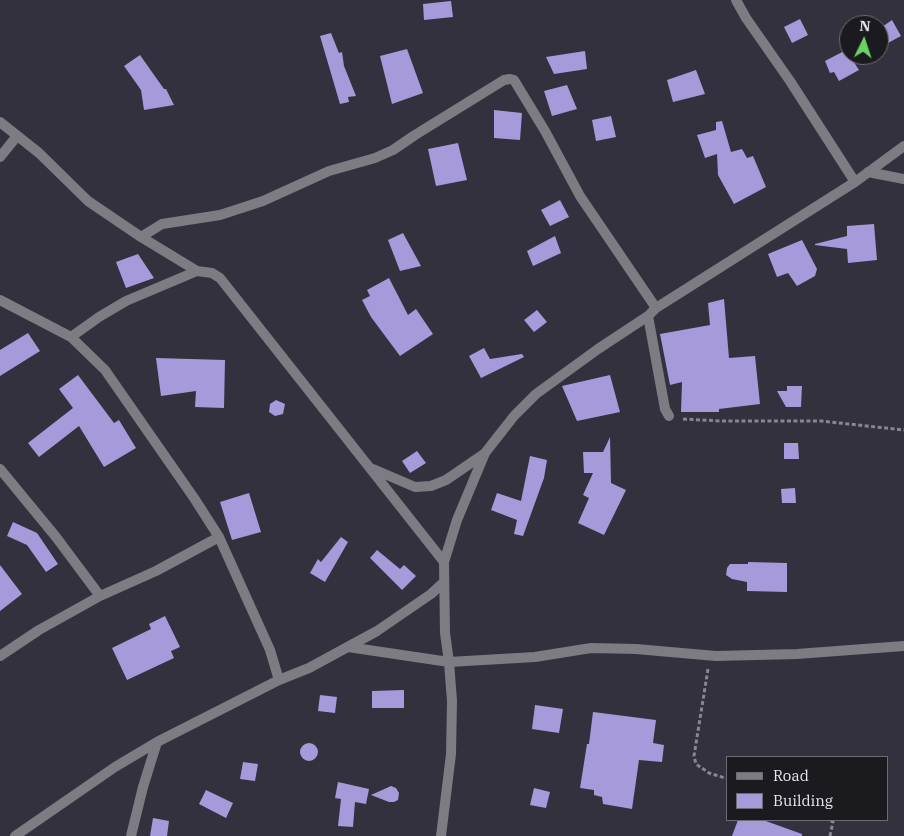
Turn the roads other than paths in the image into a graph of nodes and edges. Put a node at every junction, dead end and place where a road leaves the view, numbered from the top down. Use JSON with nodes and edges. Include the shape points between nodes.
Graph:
{"nodes":[{"id":1,"x":736,"y":0,"type":"edge"},
{"id":2,"x":0,"y":122,"type":"edge"},
{"id":3,"x":17,"y":136,"type":"junction"},
{"id":4,"x":904,"y":146,"type":"edge"},
{"id":5,"x":0,"y":157,"type":"edge"},
{"id":6,"x":868,"y":172,"type":"junction"},
{"id":7,"x":904,"y":179,"type":"edge"},
{"id":8,"x":855,"y":182,"type":"junction"},
{"id":9,"x":141,"y":237,"type":"junction"},
{"id":10,"x":197,"y":271,"type":"junction"},
{"id":11,"x":0,"y":300,"type":"edge"},
{"id":12,"x":652,"y":312,"type":"junction"},
{"id":13,"x":71,"y":337,"type":"junction"},
{"id":14,"x":668,"y":416,"type":"road end"},
{"id":15,"x":484,"y":453,"type":"junction"},
{"id":16,"x":0,"y":469,"type":"edge"},
{"id":17,"x":372,"y":469,"type":"junction"},
{"id":18,"x":219,"y":537,"type":"junction"},
{"id":19,"x":444,"y":562,"type":"junction"},
{"id":20,"x":443,"y":583,"type":"junction"},
{"id":21,"x":100,"y":596,"type":"junction"},
{"id":22,"x":904,"y":646,"type":"edge"},
{"id":23,"x":348,"y":647,"type":"junction"},
{"id":24,"x":0,"y":656,"type":"edge"},
{"id":25,"x":449,"y":662,"type":"junction"},
{"id":26,"x":279,"y":680,"type":"junction"},
{"id":27,"x":158,"y":742,"type":"junction"},
{"id":28,"x":16,"y":836,"type":"edge"},
{"id":29,"x":131,"y":836,"type":"edge"},
{"id":30,"x":441,"y":836,"type":"edge"}],
"edges":[{"from":1,"to":8,"type":"street"},
{"from":2,"to":3,"type":"street"},
{"from":3,"to":5,"type":"street"},
{"from":3,"to":9,"type":"street","via":[[88,201]]},
{"from":4,"to":6,"type":"street"},
{"from":6,"to":7,"type":"street"},
{"from":6,"to":8,"type":"street"},
{"from":8,"to":12,"type":"street"},
{"from":9,"to":10,"type":"street"},
{"from":9,"to":12,"type":"street","via":[[162,224],[220,215],[263,201],[329,171],[393,150],[510,79],[514,80],[580,196]]},
{"from":10,"to":13,"type":"street","via":[[126,301]]},
{"from":10,"to":17,"type":"street","via":[[212,273],[226,285]]},
{"from":11,"to":13,"type":"street"},
{"from":12,"to":14,"type":"street"},
{"from":12,"to":15,"type":"street","via":[[536,394]]},
{"from":13,"to":18,"type":"street","via":[[105,370]]},
{"from":15,"to":17,"type":"street","via":[[446,480],[431,486],[415,487]]},
{"from":15,"to":19,"type":"street"},
{"from":16,"to":21,"type":"street"},
{"from":17,"to":19,"type":"street"},
{"from":18,"to":21,"type":"street"},
{"from":18,"to":26,"type":"street","via":[[270,650]]},
{"from":19,"to":20,"type":"street"},
{"from":20,"to":23,"type":"street","via":[[377,632]]},
{"from":20,"to":25,"type":"street"},
{"from":21,"to":24,"type":"street"},
{"from":22,"to":25,"type":"street","via":[[797,654],[710,655],[600,648],[535,657]]},
{"from":23,"to":25,"type":"street"},
{"from":23,"to":26,"type":"street"},
{"from":25,"to":30,"type":"street","via":[[452,701],[450,754]]},
{"from":26,"to":27,"type":"street"},
{"from":27,"to":28,"type":"street","via":[[115,767]]},
{"from":27,"to":29,"type":"street"}]}
